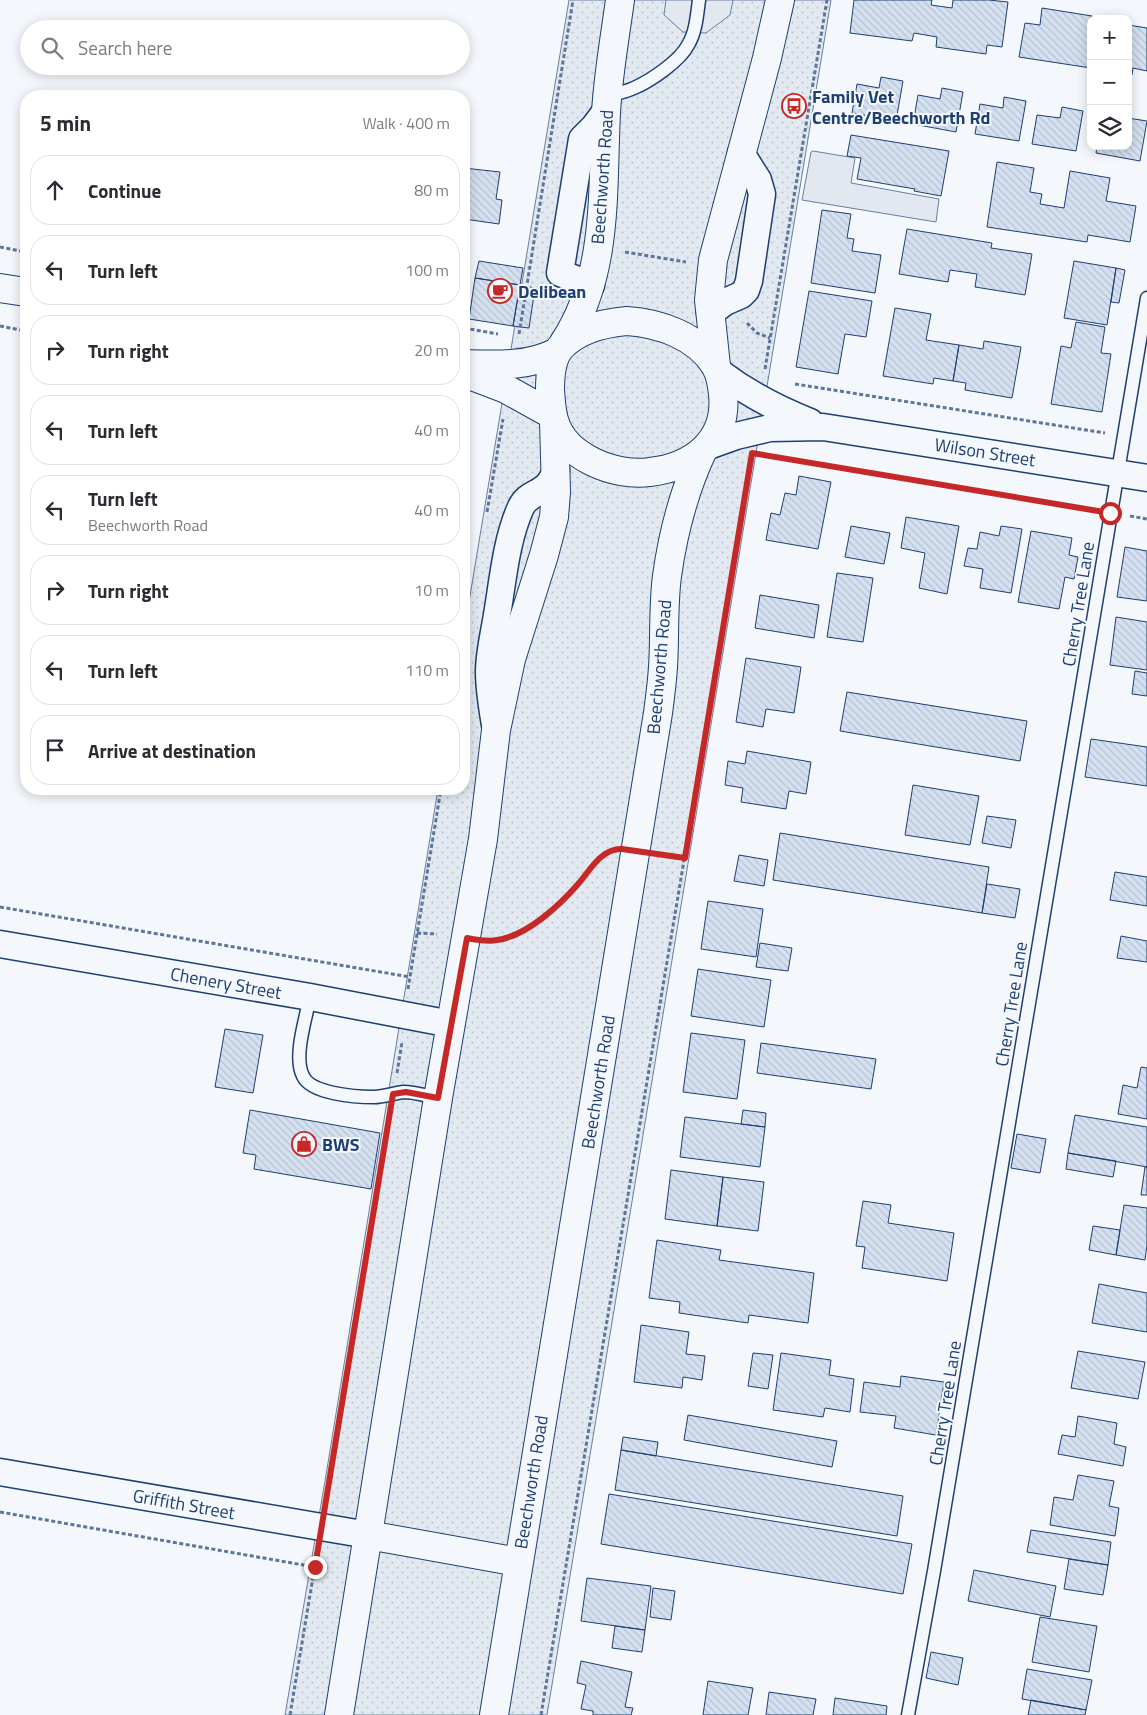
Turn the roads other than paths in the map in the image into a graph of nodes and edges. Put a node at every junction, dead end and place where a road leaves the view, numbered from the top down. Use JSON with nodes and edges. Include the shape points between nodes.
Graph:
{"nodes":[{"id":1,"x":620,"y":0,"type":"edge"},
{"id":2,"x":699,"y":0,"type":"edge"},
{"id":3,"x":780,"y":0,"type":"edge"},
{"id":4,"x":607,"y":104,"type":"junction"},
{"id":5,"x":740,"y":153,"type":"junction"},
{"id":6,"x":591,"y":285,"type":"junction"},
{"id":7,"x":0,"y":288,"type":"edge"},
{"id":8,"x":20,"y":291,"type":"edge"},
{"id":9,"x":1147,"y":298,"type":"edge"},
{"id":10,"x":710,"y":313,"type":"junction"},
{"id":11,"x":559,"y":350,"type":"junction"},
{"id":12,"x":470,"y":366,"type":"edge"},
{"id":13,"x":717,"y":369,"type":"junction"},
{"id":14,"x":470,"y":373,"type":"edge"},
{"id":15,"x":507,"y":376,"type":"junction"},
{"id":16,"x":553,"y":418,"type":"junction"},
{"id":17,"x":823,"y":427,"type":"junction"},
{"id":18,"x":705,"y":449,"type":"junction"},
{"id":19,"x":556,"y":470,"type":"junction"},
{"id":20,"x":1118,"y":473,"type":"junction"},
{"id":21,"x":1147,"y":478,"type":"edge"},
{"id":22,"x":496,"y":730,"type":"junction"},
{"id":23,"x":0,"y":944,"type":"edge"},
{"id":24,"x":310,"y":997,"type":"junction"},
{"id":25,"x":452,"y":1024,"type":"junction"},
{"id":26,"x":438,"y":1098,"type":"junction"},
{"id":27,"x":0,"y":1472,"type":"edge"},
{"id":28,"x":368,"y":1535,"type":"junction"},
{"id":29,"x":518,"y":1562,"type":"junction"},
{"id":30,"x":339,"y":1715,"type":"edge"},
{"id":31,"x":494,"y":1715,"type":"edge"},
{"id":32,"x":908,"y":1715,"type":"edge"}],
"edges":[{"from":1,"to":4,"type":"main road","name":"Beechworth Road"},
{"from":2,"to":4,"type":"lane","via":[[694,30],[685,52],[643,84]]},
{"from":3,"to":5,"type":"main road"},
{"from":4,"to":6,"type":"main road","name":"Beechworth Road","via":[[601,226]]},
{"from":4,"to":6,"type":"street","via":[[594,128],[582,139],[560,274]]},
{"from":5,"to":10,"type":"main road","via":[[712,268]]},
{"from":5,"to":10,"type":"street","via":[[758,180],[762,194],[749,281],[745,292]]},
{"from":6,"to":11,"type":"main road","name":"Beechworth Road","via":[[576,324]]},
{"from":7,"to":8,"type":"main road"},
{"from":9,"to":20,"type":"lane","name":"Cherry Tree Lane"},
{"from":10,"to":13,"type":"main road"},
{"from":11,"to":13,"type":"main road","via":[[574,336],[594,327],[627,321],[647,323],[686,338],[703,350]]},
{"from":11,"to":15,"type":"main road"},
{"from":11,"to":16,"type":"main road","via":[[552,366],[550,383]]},
{"from":12,"to":15,"type":"main road"},
{"from":13,"to":17,"type":"street","name":"Wilson Street","via":[[762,401]]},
{"from":13,"to":18,"type":"main road","via":[[723,411],[719,427]]},
{"from":14,"to":15,"type":"main road"},
{"from":15,"to":16,"type":"main road"},
{"from":16,"to":18,"type":"main road","via":[[565,440],[581,454],[607,469],[621,472],[665,470],[688,461]]},
{"from":16,"to":19,"type":"main road"},
{"from":17,"to":18,"type":"street","name":"Wilson Street","via":[[770,428],[736,436]]},
{"from":17,"to":20,"type":"street","name":"Wilson Street"},
{"from":18,"to":29,"type":"main road","name":"Beechworth Road","via":[[687,486],[671,553],[661,688]]},
{"from":19,"to":22,"type":"main road","via":[[556,503],[550,536],[512,659]]},
{"from":19,"to":22,"type":"street","via":[[549,485],[524,503],[510,541],[489,669]]},
{"from":20,"to":21,"type":"street","name":"Wilson Street"},
{"from":20,"to":32,"type":"lane","name":"Cherry Tree Lane"},
{"from":22,"to":25,"type":"main road","via":[[483,839]]},
{"from":23,"to":24,"type":"street","name":"Chenery Street"},
{"from":24,"to":25,"type":"street","name":"Chenery Street"},
{"from":24,"to":26,"type":"lane","via":[[299,1061],[302,1075],[309,1085],[336,1094],[374,1097],[406,1092]]},
{"from":25,"to":26,"type":"main road"},
{"from":26,"to":28,"type":"main road"},
{"from":27,"to":28,"type":"street","name":"Griffith Street"},
{"from":28,"to":29,"type":"main road"},
{"from":28,"to":30,"type":"main road"},
{"from":29,"to":31,"type":"main road","name":"Beechworth Road"}]}
